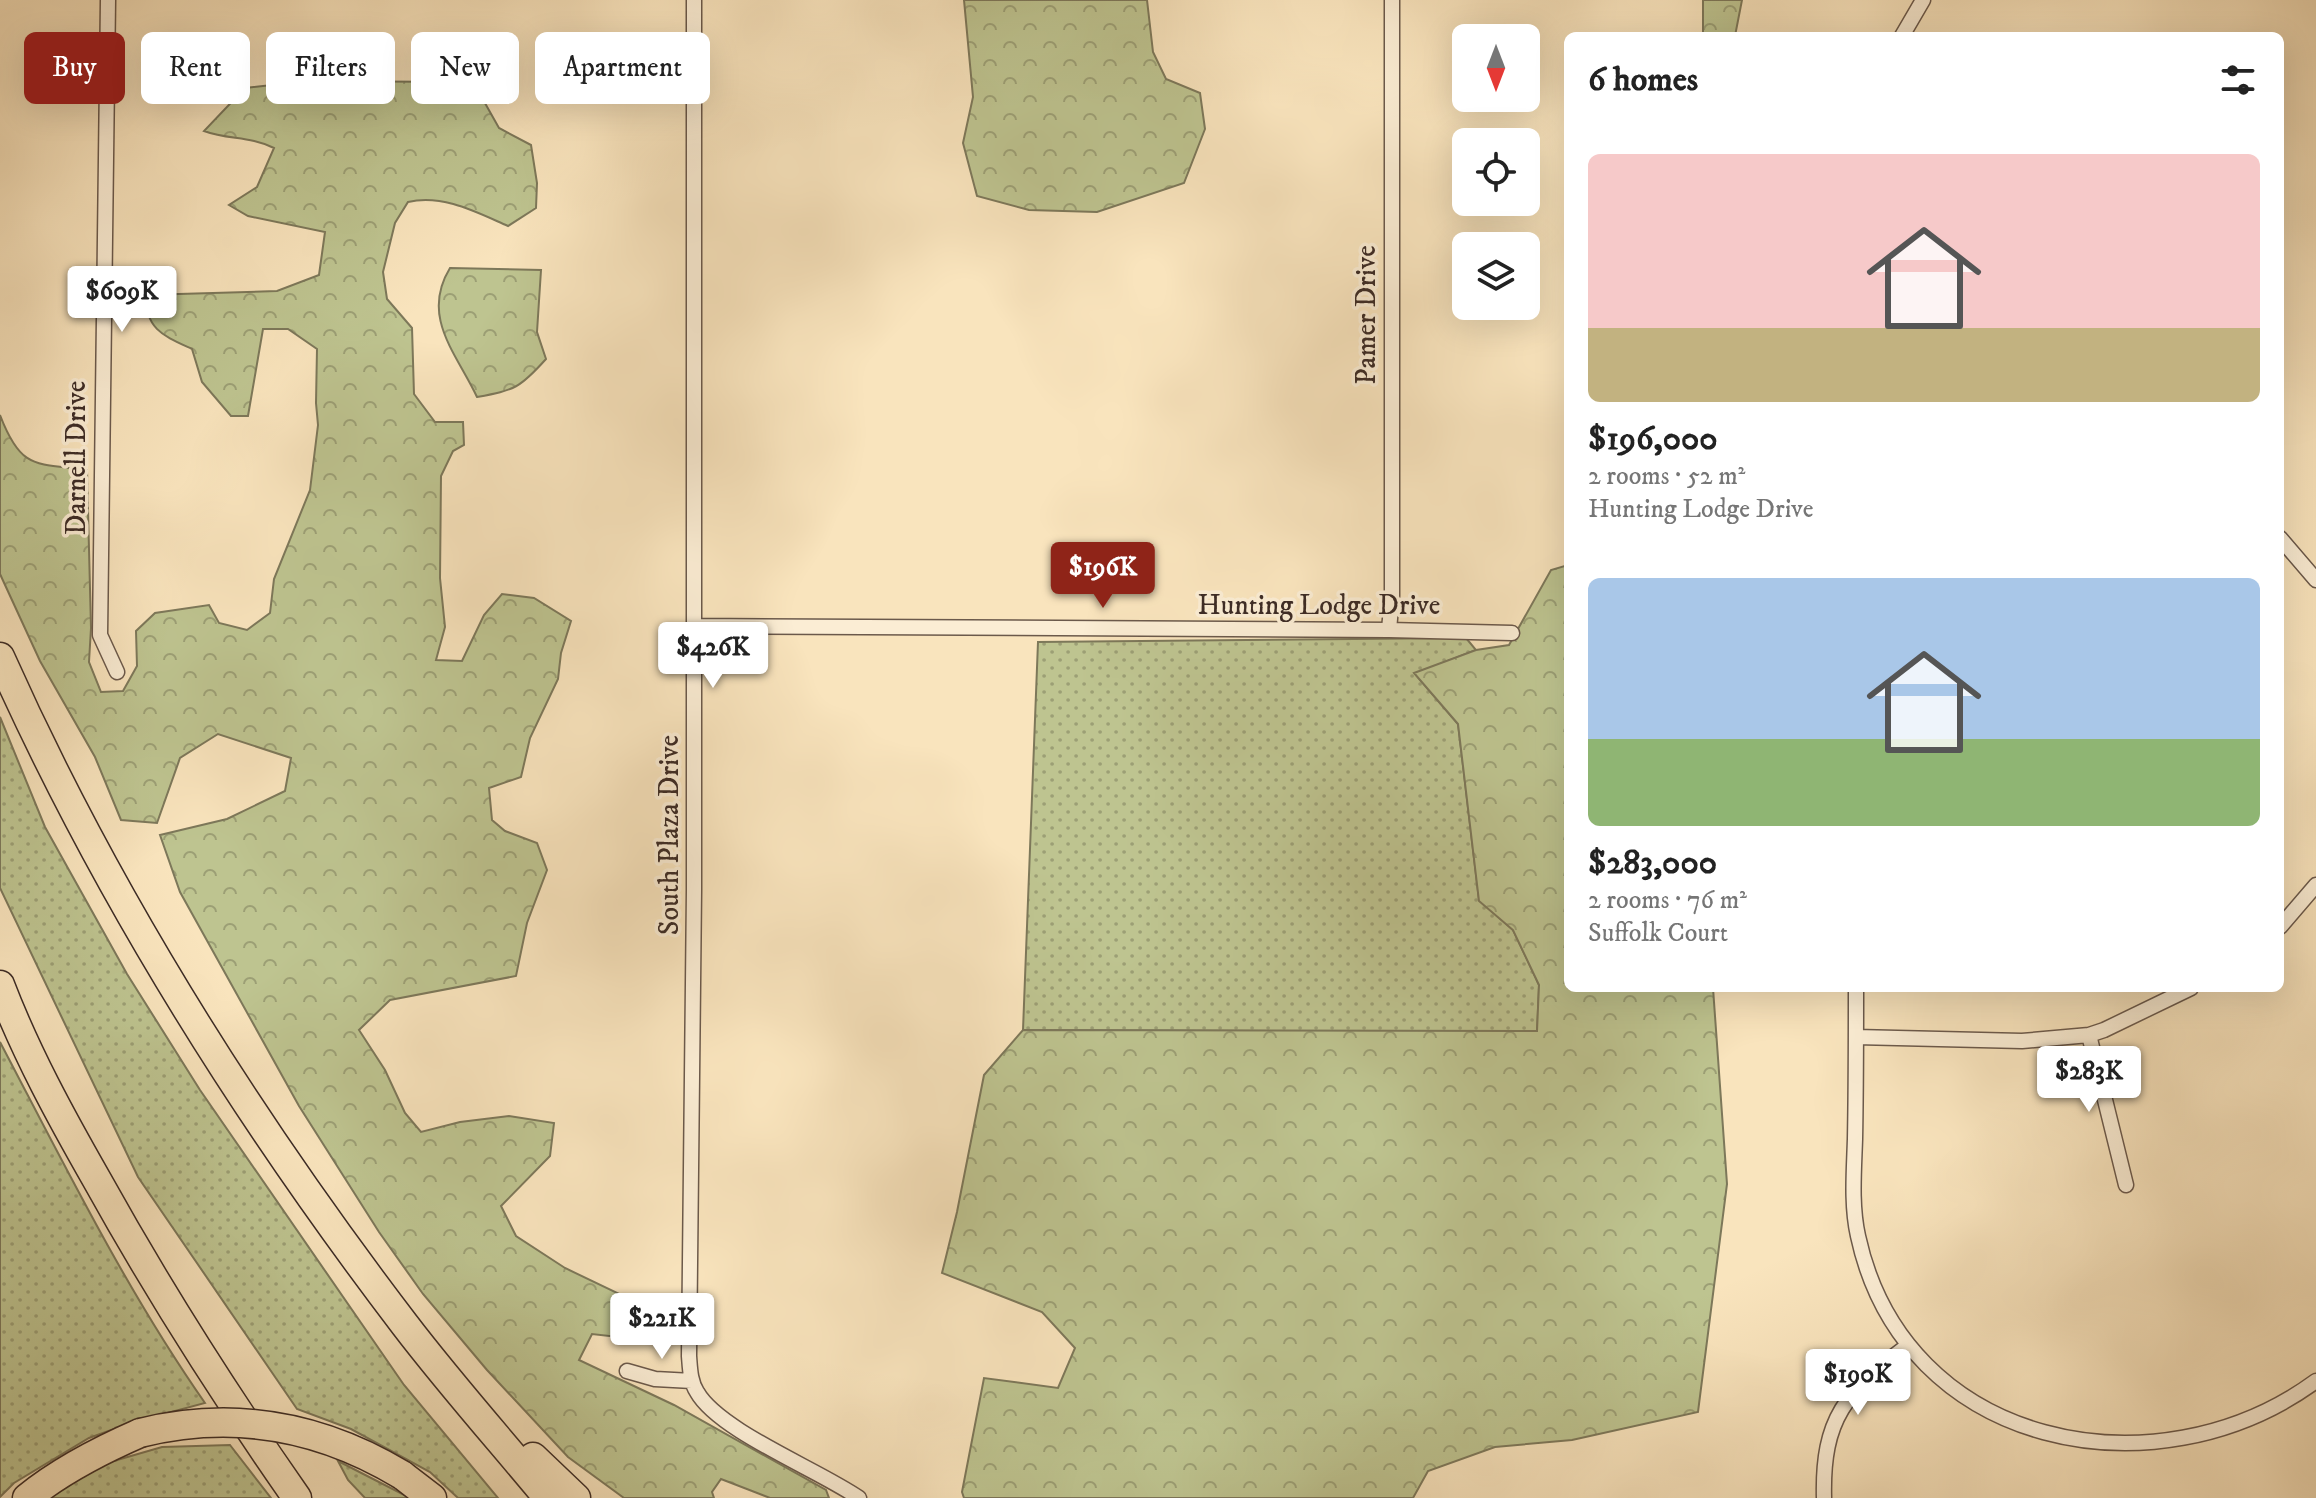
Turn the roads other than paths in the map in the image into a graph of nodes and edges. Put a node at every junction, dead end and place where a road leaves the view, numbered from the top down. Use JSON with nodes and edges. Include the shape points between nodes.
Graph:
{"nodes":[{"id":1,"x":108,"y":0,"type":"edge"},
{"id":2,"x":694,"y":0,"type":"edge"},
{"id":3,"x":1392,"y":0,"type":"edge"},
{"id":4,"x":1923,"y":0,"type":"edge"},
{"id":5,"x":1904,"y":32,"type":"edge"},
{"id":6,"x":2284,"y":543,"type":"edge"},
{"id":7,"x":2316,"y":580,"type":"edge"},
{"id":8,"x":694,"y":626,"type":"junction"},
{"id":9,"x":1389,"y":630,"type":"junction"},
{"id":10,"x":1512,"y":633,"type":"dead end"},
{"id":11,"x":0,"y":657,"type":"edge"},
{"id":12,"x":117,"y":672,"type":"dead end"},
{"id":13,"x":2316,"y":885,"type":"edge"},
{"id":14,"x":2284,"y":922,"type":"edge"},
{"id":15,"x":0,"y":985,"type":"edge"},
{"id":16,"x":1856,"y":992,"type":"edge"},
{"id":17,"x":2183,"y":992,"type":"edge"},
{"id":18,"x":2089,"y":1035,"type":"junction"},
{"id":19,"x":1856,"y":1037,"type":"junction"},
{"id":20,"x":2126,"y":1185,"type":"dead end"},
{"id":21,"x":1907,"y":1346,"type":"junction"},
{"id":22,"x":627,"y":1371,"type":"dead end"},
{"id":23,"x":692,"y":1381,"type":"junction"},
{"id":24,"x":2313,"y":1389,"type":"edge"},
{"id":25,"x":470,"y":1406,"type":"junction"},
{"id":26,"x":265,"y":1452,"type":"junction"},
{"id":27,"x":2073,"y":1452,"type":"dead end"},
{"id":28,"x":2172,"y":1454,"type":"dead end"},
{"id":29,"x":2106,"y":1457,"type":"dead end"},
{"id":30,"x":2123,"y":1458,"type":"dead end"},
{"id":31,"x":27,"y":1498,"type":"edge"},
{"id":32,"x":297,"y":1498,"type":"edge"},
{"id":33,"x":319,"y":1498,"type":"edge"},
{"id":34,"x":432,"y":1498,"type":"edge"},
{"id":35,"x":548,"y":1498,"type":"edge"},
{"id":36,"x":576,"y":1498,"type":"edge"},
{"id":37,"x":859,"y":1498,"type":"edge"},
{"id":38,"x":1824,"y":1498,"type":"edge"}],
"edges":[{"from":1,"to":12,"type":"street","name":"Darnell Drive","via":[[100,635]]},
{"from":2,"to":8,"type":"street","name":"South Plaza Drive"},
{"from":3,"to":9,"type":"street","name":"Pamer Drive"},
{"from":4,"to":5,"type":"street"},
{"from":6,"to":7,"type":"street"},
{"from":8,"to":9,"type":"street","name":"Hunting Lodge Drive"},
{"from":8,"to":23,"type":"street","name":"South Plaza Drive"},
{"from":9,"to":10,"type":"street","name":"Hunting Lodge Drive"},
{"from":11,"to":25,"type":"highway","via":[[86,832],[239,1092],[353,1256]]},
{"from":13,"to":14,"type":"street"},
{"from":15,"to":26,"type":"highway","via":[[19,1034],[126,1233]]},
{"from":16,"to":19,"type":"street"},
{"from":17,"to":18,"type":"street"},
{"from":18,"to":19,"type":"street","via":[[2022,1041]]},
{"from":18,"to":20,"type":"street"},
{"from":19,"to":21,"type":"street","via":[[1858,1236],[1882,1304]]},
{"from":21,"to":27,"type":"street","via":[[1949,1390],[1994,1423]]},
{"from":21,"to":38,"type":"street","via":[[1864,1380],[1837,1415],[1827,1442]]},
{"from":22,"to":23,"type":"street"},
{"from":23,"to":37,"type":"street","via":[[698,1395],[726,1421]]},
{"from":24,"to":28,"type":"street","via":[[2240,1432]]},
{"from":25,"to":35,"type":"highway"},
{"from":25,"to":36,"type":"highway"},
{"from":26,"to":32,"type":"highway"},
{"from":26,"to":33,"type":"highway"},
{"from":29,"to":30,"type":"street"},
{"from":31,"to":34,"type":"highway","bridge":true,"via":[[44,1483],[140,1433],[206,1422],[274,1426],[339,1442],[374,1458]]}]}
